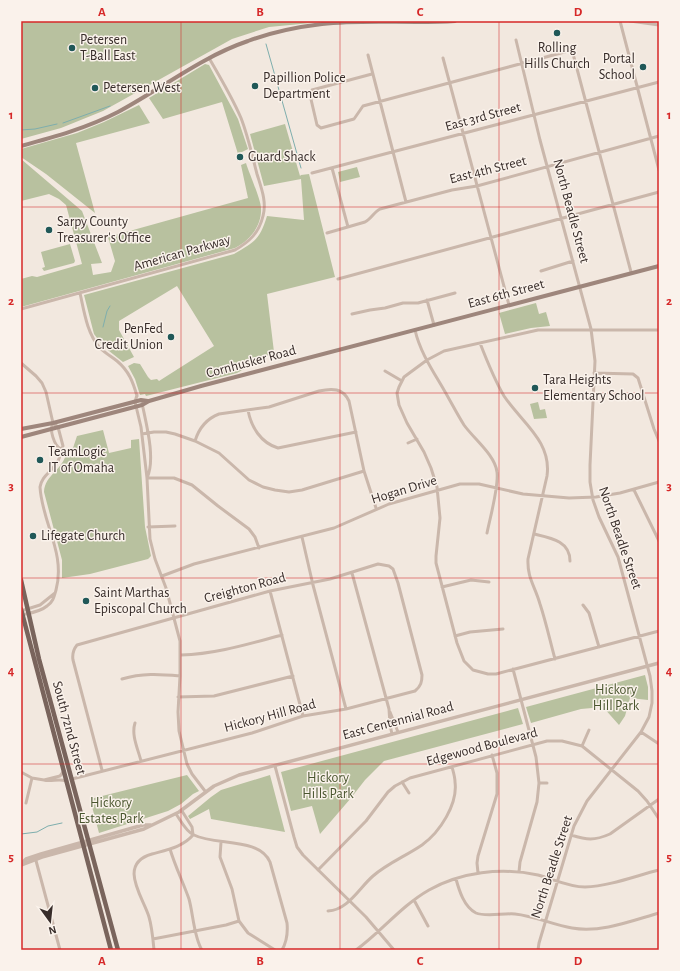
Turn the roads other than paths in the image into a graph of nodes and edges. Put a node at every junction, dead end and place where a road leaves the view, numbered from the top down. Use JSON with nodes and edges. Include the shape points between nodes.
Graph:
{"nodes":[{"id":1,"x":455,"y":21,"type":"edge"},
{"id":2,"x":630,"y":21,"type":"edge"},
{"id":3,"x":620,"y":22,"type":"edge"},
{"id":4,"x":659,"y":25,"type":"edge"},
{"id":5,"x":516,"y":40,"type":"dead end"},
{"id":6,"x":368,"y":55,"type":"dead end"},
{"id":7,"x":209,"y":58,"type":"junction"},
{"id":8,"x":443,"y":58,"type":"dead end"},
{"id":9,"x":521,"y":64,"type":"junction"},
{"id":10,"x":372,"y":74,"type":"junction"},
{"id":11,"x":449,"y":82,"type":"junction"},
{"id":12,"x":659,"y":82,"type":"edge"},
{"id":13,"x":637,"y":87,"type":"junction"},
{"id":14,"x":379,"y":101,"type":"junction"},
{"id":15,"x":586,"y":101,"type":"junction"},
{"id":16,"x":534,"y":115,"type":"junction"},
{"id":17,"x":463,"y":134,"type":"junction"},
{"id":18,"x":659,"y":136,"type":"edge"},
{"id":19,"x":651,"y":138,"type":"junction"},
{"id":20,"x":21,"y":146,"type":"edge"},
{"id":21,"x":393,"y":152,"type":"junction"},
{"id":22,"x":599,"y":152,"type":"junction"},
{"id":23,"x":548,"y":166,"type":"junction"},
{"id":24,"x":332,"y":168,"type":"junction"},
{"id":25,"x":659,"y":170,"type":"edge"},
{"id":26,"x":312,"y":173,"type":"dead end"},
{"id":27,"x":477,"y":186,"type":"junction"},
{"id":28,"x":659,"y":192,"type":"edge"},
{"id":29,"x":406,"y":202,"type":"junction"},
{"id":30,"x":613,"y":204,"type":"junction"},
{"id":31,"x":562,"y":218,"type":"junction"},
{"id":32,"x":348,"y":227,"type":"junction"},
{"id":33,"x":327,"y":233,"type":"dead end"},
{"id":34,"x":490,"y":237,"type":"junction"},
{"id":35,"x":573,"y":262,"type":"junction"},
{"id":36,"x":659,"y":266,"type":"edge"},
{"id":37,"x":541,"y":270,"type":"dead end"},
{"id":38,"x":631,"y":272,"type":"junction"},
{"id":39,"x":338,"y":279,"type":"dead end"},
{"id":40,"x":580,"y":286,"type":"junction"},
{"id":41,"x":80,"y":293,"type":"junction"},
{"id":42,"x":455,"y":293,"type":"dead end"},
{"id":43,"x":427,"y":300,"type":"junction"},
{"id":44,"x":509,"y":305,"type":"junction"},
{"id":45,"x":21,"y":309,"type":"edge"},
{"id":46,"x":352,"y":314,"type":"dead end"},
{"id":47,"x":434,"y":325,"type":"junction"},
{"id":48,"x":591,"y":329,"type":"junction"},
{"id":49,"x":415,"y":330,"type":"junction"},
{"id":50,"x":659,"y":330,"type":"edge"},
{"id":51,"x":480,"y":342,"type":"junction"},
{"id":52,"x":360,"y":345,"type":"joint"},
{"id":53,"x":427,"y":360,"type":"junction"},
{"id":54,"x":21,"y":363,"type":"edge"},
{"id":55,"x":385,"y":371,"type":"dead end"},
{"id":56,"x":594,"y":374,"type":"junction"},
{"id":57,"x":402,"y":381,"type":"junction"},
{"id":58,"x":137,"y":395,"type":"junction"},
{"id":59,"x":142,"y":402,"type":"junction"},
{"id":60,"x":135,"y":404,"type":"junction"},
{"id":61,"x":248,"y":410,"type":"junction"},
{"id":62,"x":54,"y":423,"type":"junction"},
{"id":63,"x":58,"y":427,"type":"junction"},
{"id":64,"x":21,"y":429,"type":"edge"},
{"id":65,"x":51,"y":429,"type":"junction"},
{"id":66,"x":356,"y":432,"type":"junction"},
{"id":67,"x":148,"y":433,"type":"junction"},
{"id":68,"x":142,"y":434,"type":"junction"},
{"id":69,"x":21,"y":437,"type":"edge"},
{"id":70,"x":417,"y":439,"type":"junction"},
{"id":71,"x":195,"y":441,"type":"junction"},
{"id":72,"x":659,"y":441,"type":"edge"},
{"id":73,"x":408,"y":443,"type":"dead end"},
{"id":74,"x":61,"y":449,"type":"junction"},
{"id":75,"x":364,"y":471,"type":"junction"},
{"id":76,"x":147,"y":478,"type":"junction"},
{"id":77,"x":659,"y":482,"type":"edge"},
{"id":78,"x":496,"y":488,"type":"junction"},
{"id":79,"x":437,"y":490,"type":"junction"},
{"id":80,"x":634,"y":490,"type":"junction"},
{"id":81,"x":543,"y":497,"type":"junction"},
{"id":82,"x":593,"y":497,"type":"junction"},
{"id":83,"x":376,"y":508,"type":"junction"},
{"id":84,"x":175,"y":526,"type":"dead end"},
{"id":85,"x":148,"y":527,"type":"junction"},
{"id":86,"x":487,"y":533,"type":"dead end"},
{"id":87,"x":534,"y":534,"type":"junction"},
{"id":88,"x":302,"y":537,"type":"junction"},
{"id":89,"x":659,"y":541,"type":"edge"},
{"id":90,"x":259,"y":548,"type":"junction"},
{"id":91,"x":570,"y":561,"type":"dead end"},
{"id":92,"x":387,"y":565,"type":"joint"},
{"id":93,"x":352,"y":573,"type":"junction"},
{"id":94,"x":162,"y":576,"type":"junction"},
{"id":95,"x":21,"y":580,"type":"edge"},
{"id":96,"x":489,"y":582,"type":"dead end"},
{"id":97,"x":312,"y":583,"type":"junction"},
{"id":98,"x":442,"y":587,"type":"junction"},
{"id":99,"x":270,"y":591,"type":"junction"},
{"id":100,"x":55,"y":593,"type":"junction"},
{"id":101,"x":583,"y":605,"type":"dead end"},
{"id":102,"x":28,"y":611,"type":"junction"},
{"id":103,"x":21,"y":612,"type":"edge"},
{"id":104,"x":174,"y":618,"type":"junction"},
{"id":105,"x":503,"y":629,"type":"dead end"},
{"id":106,"x":659,"y":631,"type":"edge"},
{"id":107,"x":282,"y":635,"type":"junction"},
{"id":108,"x":455,"y":636,"type":"junction"},
{"id":109,"x":639,"y":636,"type":"junction"},
{"id":110,"x":599,"y":647,"type":"junction"},
{"id":111,"x":181,"y":655,"type":"junction"},
{"id":112,"x":555,"y":659,"type":"junction"},
{"id":113,"x":659,"y":663,"type":"edge"},
{"id":114,"x":647,"y":666,"type":"junction"},
{"id":115,"x":513,"y":669,"type":"junction"},
{"id":116,"x":180,"y":676,"type":"junction"},
{"id":117,"x":293,"y":676,"type":"junction"},
{"id":118,"x":122,"y":679,"type":"dead end"},
{"id":119,"x":178,"y":697,"type":"junction"},
{"id":120,"x":386,"y":699,"type":"junction"},
{"id":121,"x":521,"y":700,"type":"junction"},
{"id":122,"x":346,"y":709,"type":"junction"},
{"id":123,"x":389,"y":709,"type":"junction"},
{"id":124,"x":304,"y":716,"type":"junction"},
{"id":125,"x":135,"y":723,"type":"dead end"},
{"id":126,"x":589,"y":730,"type":"dead end"},
{"id":127,"x":398,"y":732,"type":"junction"},
{"id":128,"x":641,"y":732,"type":"junction"},
{"id":129,"x":392,"y":734,"type":"junction"},
{"id":130,"x":659,"y":744,"type":"edge"},
{"id":131,"x":532,"y":745,"type":"junction"},
{"id":132,"x":582,"y":746,"type":"junction"},
{"id":133,"x":184,"y":750,"type":"junction"},
{"id":134,"x":492,"y":756,"type":"junction"},
{"id":135,"x":141,"y":761,"type":"junction"},
{"id":136,"x":275,"y":766,"type":"junction"},
{"id":137,"x":452,"y":767,"type":"junction"},
{"id":138,"x":102,"y":770,"type":"junction"},
{"id":139,"x":612,"y":770,"type":"junction"},
{"id":140,"x":21,"y":772,"type":"edge"},
{"id":141,"x":63,"y":772,"type":"junction"},
{"id":142,"x":32,"y":778,"type":"junction"},
{"id":143,"x":72,"y":779,"type":"junction"},
{"id":144,"x":44,"y":780,"type":"junction"},
{"id":145,"x":66,"y":781,"type":"junction"},
{"id":146,"x":402,"y":782,"type":"junction"},
{"id":147,"x":539,"y":783,"type":"junction"},
{"id":148,"x":547,"y":783,"type":"dead end"},
{"id":149,"x":205,"y":791,"type":"junction"},
{"id":150,"x":409,"y":793,"type":"dead end"},
{"id":151,"x":659,"y":799,"type":"edge"},
{"id":152,"x":26,"y":803,"type":"dead end"},
{"id":153,"x":650,"y":805,"type":"junction"},
{"id":154,"x":182,"y":811,"type":"junction"},
{"id":155,"x":176,"y":814,"type":"junction"},
{"id":156,"x":659,"y":819,"type":"edge"},
{"id":157,"x":193,"y":835,"type":"junction"},
{"id":158,"x":571,"y":835,"type":"junction"},
{"id":159,"x":221,"y":842,"type":"junction"},
{"id":160,"x":89,"y":843,"type":"junction"},
{"id":161,"x":83,"y":844,"type":"junction"},
{"id":162,"x":170,"y":849,"type":"junction"},
{"id":163,"x":36,"y":858,"type":"junction"},
{"id":164,"x":21,"y":864,"type":"edge"},
{"id":165,"x":318,"y":870,"type":"junction"},
{"id":166,"x":659,"y":870,"type":"edge"},
{"id":167,"x":518,"y":872,"type":"junction"},
{"id":168,"x":478,"y":873,"type":"junction"},
{"id":169,"x":456,"y":879,"type":"junction"},
{"id":170,"x":557,"y":881,"type":"junction"},
{"id":171,"x":349,"y":900,"type":"junction"},
{"id":172,"x":414,"y":900,"type":"junction"},
{"id":173,"x":328,"y":911,"type":"dead end"},
{"id":174,"x":659,"y":913,"type":"edge"},
{"id":175,"x":239,"y":921,"type":"junction"},
{"id":176,"x":545,"y":921,"type":"junction"},
{"id":177,"x":428,"y":926,"type":"dead end"},
{"id":178,"x":196,"y":931,"type":"junction"},
{"id":179,"x":378,"y":931,"type":"junction"},
{"id":180,"x":153,"y":939,"type":"junction"},
{"id":181,"x":60,"y":950,"type":"edge"},
{"id":182,"x":111,"y":950,"type":"edge"},
{"id":183,"x":118,"y":950,"type":"edge"},
{"id":184,"x":154,"y":950,"type":"edge"},
{"id":185,"x":202,"y":950,"type":"edge"},
{"id":186,"x":275,"y":950,"type":"edge"},
{"id":187,"x":282,"y":950,"type":"edge"},
{"id":188,"x":356,"y":950,"type":"edge"},
{"id":189,"x":394,"y":950,"type":"edge"},
{"id":190,"x":538,"y":950,"type":"edge"}],
"edges":[{"from":1,"to":7,"type":"main road","via":[[333,23],[300,27],[254,39]]},
{"from":2,"to":3,"type":"street"},
{"from":2,"to":4,"type":"street"},
{"from":3,"to":13,"type":"street"},
{"from":5,"to":9,"type":"street","name":"North Beadle Street"},
{"from":6,"to":10,"type":"street"},
{"from":7,"to":20,"type":"main road","via":[[103,119],[71,132]]},
{"from":7,"to":41,"type":"street","name":"American Parkway","via":[[235,106],[249,144],[264,205],[260,227],[250,241],[235,250]]},
{"from":8,"to":11,"type":"street"},
{"from":9,"to":11,"type":"street"},
{"from":9,"to":15,"type":"street","via":[[572,50]]},
{"from":9,"to":16,"type":"street","name":"North Beadle Street"},
{"from":10,"to":14,"type":"street"},
{"from":10,"to":14,"type":"street","via":[[312,90],[310,95],[317,125],[321,128],[354,119],[361,107]]},
{"from":11,"to":14,"type":"street"},
{"from":11,"to":17,"type":"street"},
{"from":12,"to":13,"type":"street","name":"East 3rd Street"},
{"from":13,"to":15,"type":"street","name":"East 3rd Street"},
{"from":13,"to":19,"type":"street"},
{"from":14,"to":21,"type":"street"},
{"from":15,"to":16,"type":"street","name":"East 3rd Street"},
{"from":15,"to":22,"type":"street"},
{"from":16,"to":17,"type":"street","name":"East 3rd Street"},
{"from":16,"to":23,"type":"street","name":"North Beadle Street"},
{"from":17,"to":21,"type":"street","name":"East 3rd Street"},
{"from":17,"to":27,"type":"street"},
{"from":18,"to":19,"type":"street","name":"East 4th Street"},
{"from":19,"to":22,"type":"street","name":"East 4th Street"},
{"from":19,"to":25,"type":"street"},
{"from":21,"to":24,"type":"street","name":"East 3rd Street"},
{"from":21,"to":29,"type":"street"},
{"from":22,"to":23,"type":"street","name":"East 4th Street"},
{"from":22,"to":30,"type":"street"},
{"from":23,"to":27,"type":"street","name":"East 4th Street"},
{"from":23,"to":31,"type":"street","name":"North Beadle Street"},
{"from":24,"to":26,"type":"street","name":"East 3rd Street"},
{"from":24,"to":32,"type":"street"},
{"from":27,"to":29,"type":"street","name":"East 4th Street"},
{"from":27,"to":34,"type":"street"},
{"from":28,"to":30,"type":"street"},
{"from":29,"to":32,"type":"street","name":"East 4th Street","via":[[380,208],[369,220]]},
{"from":30,"to":31,"type":"street"},
{"from":30,"to":38,"type":"street"},
{"from":31,"to":34,"type":"street"},
{"from":31,"to":35,"type":"street","name":"North Beadle Street"},
{"from":32,"to":33,"type":"street","name":"East 4th Street"},
{"from":34,"to":39,"type":"street"},
{"from":34,"to":44,"type":"street"},
{"from":35,"to":37,"type":"street"},
{"from":35,"to":40,"type":"street","name":"North Beadle Street"},
{"from":36,"to":38,"type":"main road","name":"East 6th Street"},
{"from":38,"to":40,"type":"main road","name":"East 6th Street"},
{"from":40,"to":44,"type":"main road","name":"East 6th Street"},
{"from":40,"to":48,"type":"street","name":"North Beadle Street"},
{"from":41,"to":45,"type":"street","name":"American Parkway"},
{"from":41,"to":58,"type":"street","via":[[91,334],[100,348],[127,372]]},
{"from":42,"to":43,"type":"street"},
{"from":43,"to":46,"type":"street"},
{"from":43,"to":47,"type":"street"},
{"from":44,"to":47,"type":"main road","name":"East 6th Street"},
{"from":47,"to":49,"type":"main road","name":"East 6th Street"},
{"from":48,"to":50,"type":"street"},
{"from":48,"to":51,"type":"street","via":[[538,330]]},
{"from":48,"to":56,"type":"street","name":"North Beadle Street"},
{"from":49,"to":52,"type":"main road","name":"East 6th Street"},
{"from":49,"to":53,"type":"street"},
{"from":51,"to":53,"type":"street","via":[[444,351]]},
{"from":51,"to":81,"type":"street","via":[[505,397],[538,437],[544,450],[548,470]]},
{"from":52,"to":59,"type":"main road","name":"Cornhusker Road"},
{"from":53,"to":57,"type":"street"},
{"from":53,"to":78,"type":"street","via":[[463,423],[494,462],[498,476]]},
{"from":54,"to":62,"type":"street","via":[[42,383]]},
{"from":55,"to":57,"type":"street"},
{"from":56,"to":72,"type":"street","via":[[633,374],[638,378]]},
{"from":56,"to":82,"type":"street","name":"North Beadle Street","via":[[590,476]]},
{"from":57,"to":70,"type":"street","via":[[397,394],[399,405]]},
{"from":58,"to":59,"type":"street"},
{"from":58,"to":60,"type":"street"},
{"from":59,"to":60,"type":"main road","name":"Cornhusker Road"},
{"from":59,"to":67,"type":"street"},
{"from":60,"to":62,"type":"main road","name":"Cornhusker Road"},
{"from":60,"to":63,"type":"main road","name":"Cornhusker Road"},
{"from":60,"to":68,"type":"street"},
{"from":61,"to":66,"type":"street","via":[[252,425],[260,436],[270,446],[278,448]]},
{"from":61,"to":66,"type":"street","via":[[269,407],[327,389],[338,389],[349,401]]},
{"from":61,"to":71,"type":"street","via":[[213,416],[202,426]]},
{"from":62,"to":63,"type":"street"},
{"from":62,"to":64,"type":"main road","name":"Cornhusker Road"},
{"from":62,"to":65,"type":"street"},
{"from":63,"to":65,"type":"main road","name":"Cornhusker Road"},
{"from":63,"to":74,"type":"street","via":[[63,444]]},
{"from":65,"to":69,"type":"main road","name":"Cornhusker Road"},
{"from":65,"to":74,"type":"street","via":[[56,446]]},
{"from":66,"to":75,"type":"street"},
{"from":67,"to":68,"type":"street"},
{"from":67,"to":71,"type":"street","via":[[170,433]]},
{"from":67,"to":76,"type":"street","via":[[150,469]]},
{"from":68,"to":76,"type":"street"},
{"from":70,"to":73,"type":"street"},
{"from":70,"to":79,"type":"street","via":[[431,468]]},
{"from":71,"to":75,"type":"street","via":[[219,453],[248,480],[275,490],[302,490]]},
{"from":74,"to":100,"type":"street","via":[[59,460],[42,479],[40,487],[58,564]]},
{"from":75,"to":83,"type":"street"},
{"from":76,"to":85,"type":"street"},
{"from":76,"to":90,"type":"street","via":[[174,478],[192,485],[249,529]]},
{"from":77,"to":80,"type":"street","name":"Hogan Drive"},
{"from":78,"to":79,"type":"street","name":"Hogan Drive","via":[[460,484]]},
{"from":78,"to":81,"type":"street","name":"Hogan Drive"},
{"from":78,"to":86,"type":"street"},
{"from":79,"to":83,"type":"street","name":"Hogan Drive"},
{"from":79,"to":98,"type":"street","via":[[440,518],[436,556]]},
{"from":80,"to":82,"type":"street","name":"Hogan Drive"},
{"from":80,"to":89,"type":"street"},
{"from":81,"to":82,"type":"street","name":"Hogan Drive"},
{"from":81,"to":87,"type":"street"},
{"from":82,"to":109,"type":"street","name":"North Beadle Street","via":[[618,557]]},
{"from":83,"to":88,"type":"street","name":"Hogan Drive","via":[[334,528]]},
{"from":84,"to":85,"type":"street"},
{"from":85,"to":94,"type":"street","via":[[155,559]]},
{"from":87,"to":91,"type":"street","via":[[562,544],[570,552]]},
{"from":87,"to":112,"type":"street","via":[[528,569],[540,602]]},
{"from":88,"to":90,"type":"street","name":"Hogan Drive"},
{"from":88,"to":97,"type":"street"},
{"from":90,"to":94,"type":"street","name":"Hogan Drive","via":[[194,564]]},
{"from":92,"to":93,"type":"street","name":"Creighton Road","via":[[378,564]]},
{"from":92,"to":120,"type":"street","name":"Hickory Hill Road","via":[[393,569],[395,575],[412,633],[422,682],[415,691]]},
{"from":93,"to":97,"type":"street","name":"Creighton Road"},
{"from":93,"to":120,"type":"street"},
{"from":94,"to":104,"type":"street"},
{"from":95,"to":102,"type":"main road","name":"South 72nd Street"},
{"from":96,"to":98,"type":"street","via":[[471,580]]},
{"from":97,"to":99,"type":"street","name":"Creighton Road"},
{"from":97,"to":122,"type":"street"},
{"from":98,"to":108,"type":"street"},
{"from":99,"to":104,"type":"street","name":"Creighton Road"},
{"from":99,"to":107,"type":"street"},
{"from":100,"to":102,"type":"street"},
{"from":100,"to":102,"type":"street","via":[[49,605],[40,610]]},
{"from":101,"to":110,"type":"street","via":[[589,612]]},
{"from":102,"to":103,"type":"street"},
{"from":102,"to":143,"type":"main road","name":"South 72nd Street"},
{"from":103,"to":141,"type":"main road","name":"South 72nd Street"},
{"from":104,"to":111,"type":"street"},
{"from":104,"to":138,"type":"street","name":"Creighton Road","via":[[77,645],[74,649],[72,655],[78,682]]},
{"from":105,"to":108,"type":"street"},
{"from":106,"to":109,"type":"street"},
{"from":107,"to":111,"type":"street","via":[[223,650]]},
{"from":107,"to":117,"type":"street"},
{"from":108,"to":115,"type":"street","via":[[460,653],[468,666],[481,673],[496,674]]},
{"from":109,"to":110,"type":"street"},
{"from":109,"to":114,"type":"street","name":"North Beadle Street"},
{"from":110,"to":112,"type":"street"},
{"from":111,"to":116,"type":"street"},
{"from":112,"to":115,"type":"street"},
{"from":113,"to":114,"type":"street","name":"East Centennial Road"},
{"from":114,"to":121,"type":"street","name":"East Centennial Road"},
{"from":114,"to":128,"type":"street","name":"North Beadle Street","via":[[652,704]]},
{"from":115,"to":121,"type":"street"},
{"from":116,"to":118,"type":"street","via":[[147,674]]},
{"from":116,"to":119,"type":"street"},
{"from":117,"to":119,"type":"street","via":[[214,696]]},
{"from":117,"to":124,"type":"street"},
{"from":119,"to":133,"type":"street","via":[[179,731]]},
{"from":120,"to":122,"type":"street","name":"Hickory Hill Road"},
{"from":120,"to":123,"type":"street"},
{"from":121,"to":127,"type":"street","name":"East Centennial Road"},
{"from":121,"to":131,"type":"street"},
{"from":122,"to":124,"type":"street","name":"Hickory Hill Road"},
{"from":123,"to":127,"type":"street"},
{"from":123,"to":129,"type":"street"},
{"from":124,"to":133,"type":"street","name":"Hickory Hill Road","via":[[252,733]]},
{"from":125,"to":135,"type":"street","via":[[134,734]]},
{"from":126,"to":132,"type":"street"},
{"from":127,"to":129,"type":"street","name":"East Centennial Road"},
{"from":128,"to":130,"type":"street"},
{"from":128,"to":139,"type":"street","name":"North Beadle Street"},
{"from":129,"to":136,"type":"street","name":"East Centennial Road"},
{"from":131,"to":132,"type":"street","name":"Edgewood Boulevard","via":[[554,740]]},
{"from":131,"to":134,"type":"street","name":"Edgewood Boulevard"},
{"from":131,"to":147,"type":"street"},
{"from":132,"to":139,"type":"street","name":"Edgewood Boulevard"},
{"from":133,"to":135,"type":"street","name":"Hickory Hill Road"},
{"from":133,"to":149,"type":"street","via":[[192,774]]},
{"from":134,"to":137,"type":"street","name":"Edgewood Boulevard"},
{"from":134,"to":168,"type":"street","via":[[497,773],[497,794],[478,856]]},
{"from":135,"to":138,"type":"street","name":"Hickory Hill Road"},
{"from":136,"to":149,"type":"street","name":"East Centennial Road","via":[[227,780]]},
{"from":136,"to":165,"type":"street","via":[[297,846]]},
{"from":137,"to":146,"type":"street","name":"Edgewood Boulevard"},
{"from":137,"to":171,"type":"street","via":[[455,790],[445,820],[438,831],[422,845],[372,876]]},
{"from":138,"to":143,"type":"street","name":"Hickory Hill Road"},
{"from":139,"to":153,"type":"street","name":"Edgewood Boulevard","via":[[638,791]]},
{"from":139,"to":158,"type":"street","name":"North Beadle Street","via":[[587,801]]},
{"from":140,"to":142,"type":"street"},
{"from":141,"to":144,"type":"street","via":[[60,776]]},
{"from":141,"to":145,"type":"main road","name":"South 72nd Street"},
{"from":142,"to":144,"type":"street"},
{"from":142,"to":152,"type":"street"},
{"from":143,"to":160,"type":"main road","name":"South 72nd Street"},
{"from":144,"to":145,"type":"street"},
{"from":145,"to":161,"type":"main road","name":"South 72nd Street"},
{"from":146,"to":150,"type":"street"},
{"from":146,"to":165,"type":"street","name":"Edgewood Boulevard","via":[[388,792],[366,821]]},
{"from":147,"to":148,"type":"street"},
{"from":147,"to":167,"type":"street","via":[[537,802]]},
{"from":149,"to":154,"type":"street","name":"East Centennial Road"},
{"from":151,"to":153,"type":"street"},
{"from":153,"to":156,"type":"street","name":"Edgewood Boulevard"},
{"from":153,"to":158,"type":"street","via":[[602,838],[592,840]]},
{"from":154,"to":155,"type":"street","name":"East Centennial Road"},
{"from":154,"to":157,"type":"street","via":[[192,827]]},
{"from":155,"to":157,"type":"street"},
{"from":155,"to":160,"type":"street","name":"East Centennial Road","via":[[152,825],[143,825]]},
{"from":157,"to":159,"type":"street"},
{"from":157,"to":162,"type":"street","via":[[186,842]]},
{"from":158,"to":170,"type":"street","name":"North Beadle Street"},
{"from":159,"to":175,"type":"street","via":[[220,857],[232,889]]},
{"from":159,"to":187,"type":"street","via":[[253,847],[262,850],[267,856],[287,923],[288,933]]},
{"from":160,"to":161,"type":"street","name":"East Centennial Road"},
{"from":160,"to":183,"type":"main road","name":"South 72nd Street"},
{"from":161,"to":163,"type":"street","name":"East Centennial Road"},
{"from":161,"to":182,"type":"main road","name":"South 72nd Street"},
{"from":162,"to":178,"type":"street","via":[[188,898]]},
{"from":162,"to":180,"type":"street","via":[[144,857],[135,869],[134,881],[149,918]]},
{"from":163,"to":164,"type":"street","name":"East Centennial Road","via":[[26,859]]},
{"from":163,"to":181,"type":"street"},
{"from":165,"to":171,"type":"street"},
{"from":166,"to":170,"type":"street","via":[[584,887]]},
{"from":167,"to":168,"type":"street"},
{"from":167,"to":170,"type":"street"},
{"from":168,"to":169,"type":"street"},
{"from":169,"to":172,"type":"street","via":[[428,890]]},
{"from":169,"to":176,"type":"street","via":[[465,901],[475,912],[508,913]]},
{"from":170,"to":176,"type":"street","name":"North Beadle Street"},
{"from":171,"to":173,"type":"street","via":[[339,909]]},
{"from":171,"to":179,"type":"street"},
{"from":172,"to":177,"type":"street"},
{"from":172,"to":179,"type":"street"},
{"from":174,"to":176,"type":"street","via":[[601,928],[572,928]]},
{"from":175,"to":178,"type":"street"},
{"from":175,"to":186,"type":"street","via":[[248,933]]},
{"from":176,"to":190,"type":"street","name":"North Beadle Street"},
{"from":178,"to":180,"type":"street"},
{"from":178,"to":185,"type":"street"},
{"from":179,"to":188,"type":"street"},
{"from":179,"to":189,"type":"street"},
{"from":180,"to":184,"type":"street"}]}
